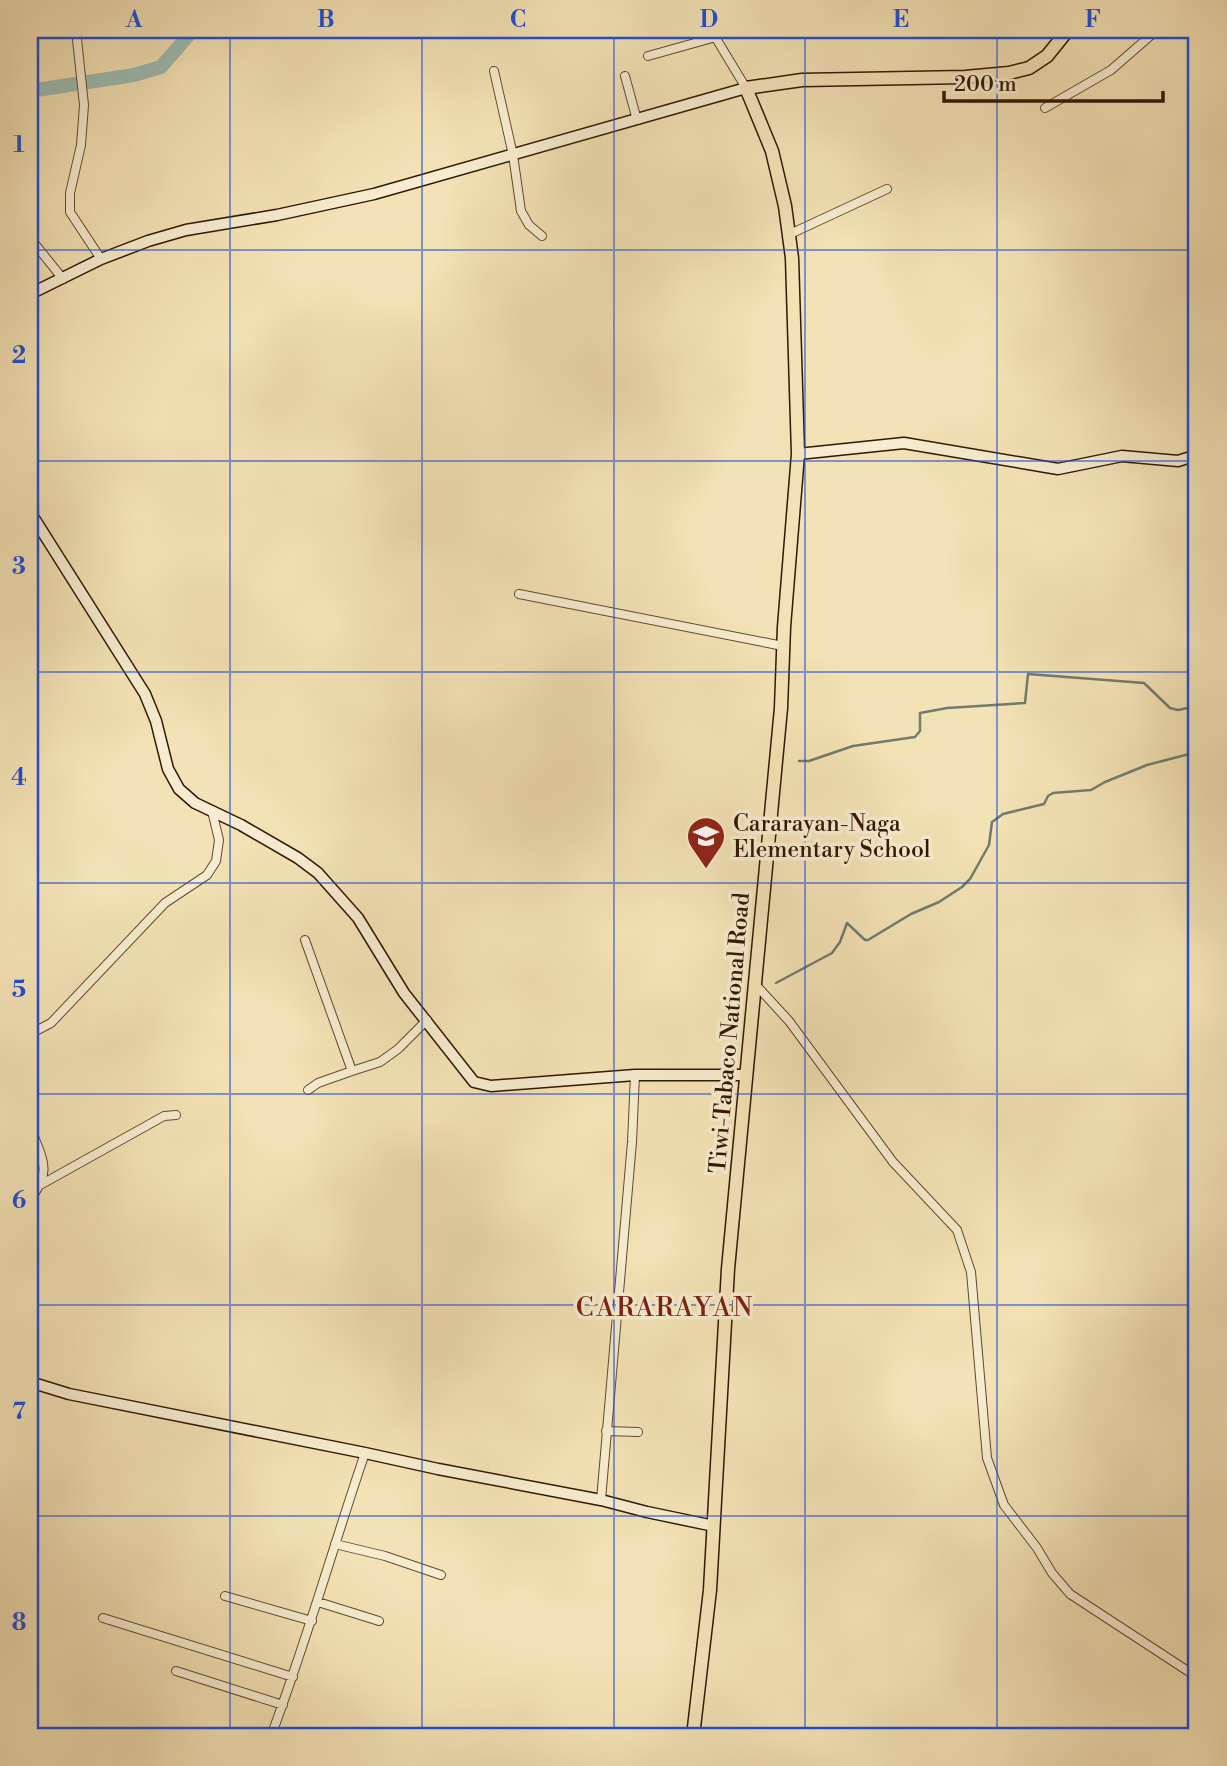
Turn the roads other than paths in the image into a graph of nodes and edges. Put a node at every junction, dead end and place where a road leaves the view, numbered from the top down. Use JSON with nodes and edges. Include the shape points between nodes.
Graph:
{"nodes":[{"id":1,"x":76,"y":30,"type":"edge"},
{"id":2,"x":1068,"y":30,"type":"edge"},
{"id":3,"x":1157,"y":30,"type":"edge"},
{"id":4,"x":713,"y":34,"type":"edge"},
{"id":5,"x":648,"y":56,"type":"dead end"},
{"id":6,"x":494,"y":71,"type":"dead end"},
{"id":7,"x":625,"y":76,"type":"dead end"},
{"id":8,"x":746,"y":88,"type":"junction"},
{"id":9,"x":1045,"y":108,"type":"dead end"},
{"id":10,"x":638,"y":120,"type":"junction"},
{"id":11,"x":513,"y":155,"type":"junction"},
{"id":12,"x":887,"y":189,"type":"dead end"},
{"id":13,"x":790,"y":234,"type":"junction"},
{"id":14,"x":542,"y":236,"type":"dead end"},
{"id":15,"x":30,"y":239,"type":"edge"},
{"id":16,"x":101,"y":259,"type":"junction"},
{"id":17,"x":63,"y":279,"type":"junction"},
{"id":18,"x":30,"y":294,"type":"edge"},
{"id":19,"x":798,"y":454,"type":"junction"},
{"id":20,"x":1197,"y":455,"type":"edge"},
{"id":21,"x":30,"y":512,"type":"edge"},
{"id":22,"x":519,"y":594,"type":"dead end"},
{"id":23,"x":783,"y":646,"type":"junction"},
{"id":24,"x":212,"y":811,"type":"junction"},
{"id":25,"x":305,"y":940,"type":"dead end"},
{"id":26,"x":755,"y":984,"type":"junction"},
{"id":27,"x":427,"y":1020,"type":"junction"},
{"id":28,"x":30,"y":1034,"type":"edge"},
{"id":29,"x":352,"y":1070,"type":"junction"},
{"id":30,"x":635,"y":1075,"type":"junction"},
{"id":31,"x":746,"y":1075,"type":"junction"},
{"id":32,"x":307,"y":1090,"type":"dead end"},
{"id":33,"x":176,"y":1115,"type":"dead end"},
{"id":34,"x":30,"y":1126,"type":"edge"},
{"id":35,"x":42,"y":1184,"type":"junction"},
{"id":36,"x":30,"y":1199,"type":"edge"},
{"id":37,"x":30,"y":1382,"type":"edge"},
{"id":38,"x":606,"y":1431,"type":"junction"},
{"id":39,"x":638,"y":1432,"type":"dead end"},
{"id":40,"x":365,"y":1453,"type":"junction"},
{"id":41,"x":601,"y":1500,"type":"junction"},
{"id":42,"x":714,"y":1526,"type":"junction"},
{"id":43,"x":335,"y":1544,"type":"junction"},
{"id":44,"x":441,"y":1575,"type":"dead end"},
{"id":45,"x":225,"y":1596,"type":"dead end"},
{"id":46,"x":318,"y":1602,"type":"junction"},
{"id":47,"x":103,"y":1618,"type":"dead end"},
{"id":48,"x":312,"y":1621,"type":"junction"},
{"id":49,"x":379,"y":1621,"type":"dead end"},
{"id":50,"x":176,"y":1671,"type":"dead end"},
{"id":51,"x":293,"y":1677,"type":"junction"},
{"id":52,"x":1197,"y":1677,"type":"edge"},
{"id":53,"x":283,"y":1705,"type":"junction"},
{"id":54,"x":271,"y":1736,"type":"edge"},
{"id":55,"x":693,"y":1736,"type":"edge"}],
"edges":[{"from":1,"to":16,"type":"street","via":[[84,105],[81,145],[69,193],[71,212]]},
{"from":2,"to":8,"type":"main road","via":[[1039,62],[1009,73],[802,80]]},
{"from":3,"to":9,"type":"street","via":[[1111,70]]},
{"from":4,"to":5,"type":"street"},
{"from":4,"to":8,"type":"street"},
{"from":6,"to":11,"type":"street"},
{"from":7,"to":10,"type":"street"},
{"from":8,"to":10,"type":"main road"},
{"from":8,"to":13,"type":"main road","name":"Tiwi-Tabaco National Road","via":[[772,151]]},
{"from":10,"to":11,"type":"main road"},
{"from":11,"to":14,"type":"street","via":[[522,211]]},
{"from":11,"to":16,"type":"main road","via":[[374,194],[186,230]]},
{"from":12,"to":13,"type":"street"},
{"from":13,"to":19,"type":"main road","name":"Tiwi-Tabaco National Road"},
{"from":15,"to":17,"type":"street"},
{"from":16,"to":17,"type":"main road"},
{"from":17,"to":18,"type":"main road"},
{"from":19,"to":20,"type":"main road","via":[[904,443],[1058,469],[1122,456],[1178,461]]},
{"from":19,"to":23,"type":"main road","name":"Tiwi-Tabaco National Road"},
{"from":21,"to":24,"type":"main road","via":[[145,694],[168,769],[179,789]]},
{"from":22,"to":23,"type":"street"},
{"from":23,"to":26,"type":"main road","name":"Tiwi-Tabaco National Road"},
{"from":24,"to":27,"type":"main road","via":[[318,873],[358,918],[404,993]]},
{"from":24,"to":28,"type":"street","via":[[219,840],[216,861],[207,875],[165,903],[51,1023]]},
{"from":25,"to":29,"type":"street"},
{"from":26,"to":31,"type":"main road","name":"Tiwi-Tabaco National Road"},
{"from":26,"to":52,"type":"street","via":[[789,1021],[893,1162],[957,1230],[971,1272],[987,1458],[1004,1505],[1070,1594]]},
{"from":27,"to":29,"type":"street","via":[[380,1062]]},
{"from":27,"to":30,"type":"main road","via":[[474,1082],[483,1085]]},
{"from":29,"to":32,"type":"street"},
{"from":30,"to":31,"type":"main road"},
{"from":30,"to":38,"type":"street"},
{"from":31,"to":42,"type":"main road","name":"Tiwi-Tabaco National Road","via":[[727,1282]]},
{"from":33,"to":35,"type":"street","via":[[164,1116]]},
{"from":34,"to":35,"type":"street","via":[[42,1159]]},
{"from":35,"to":36,"type":"street"},
{"from":37,"to":40,"type":"main road","via":[[68,1394]]},
{"from":38,"to":39,"type":"street"},
{"from":38,"to":41,"type":"street"},
{"from":40,"to":41,"type":"main road"},
{"from":40,"to":43,"type":"street"},
{"from":41,"to":42,"type":"main road"},
{"from":42,"to":55,"type":"main road","name":"Tiwi-Tabaco National Road"},
{"from":43,"to":44,"type":"street"},
{"from":43,"to":46,"type":"street"},
{"from":45,"to":48,"type":"street"},
{"from":46,"to":48,"type":"street"},
{"from":46,"to":49,"type":"street"},
{"from":47,"to":51,"type":"street"},
{"from":48,"to":51,"type":"street"},
{"from":50,"to":53,"type":"street"},
{"from":51,"to":53,"type":"street"},
{"from":53,"to":54,"type":"street"}]}
